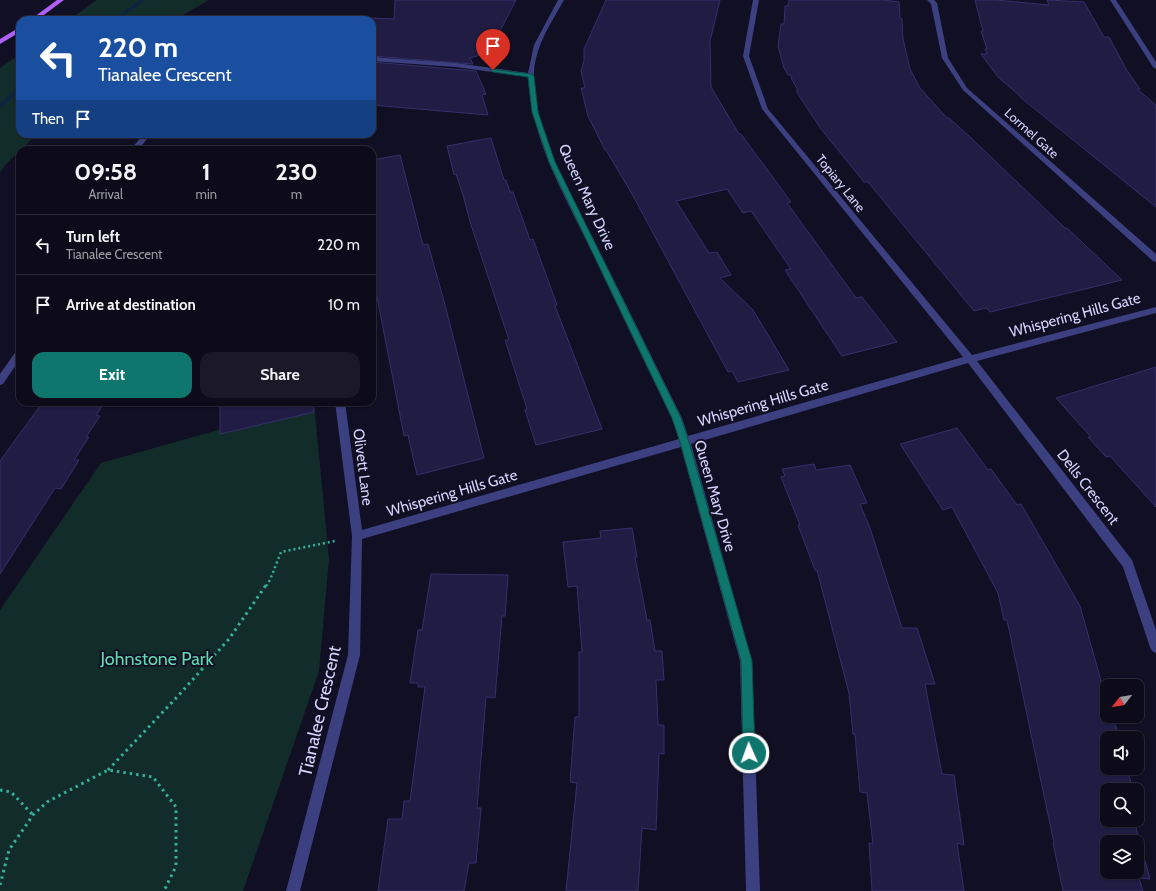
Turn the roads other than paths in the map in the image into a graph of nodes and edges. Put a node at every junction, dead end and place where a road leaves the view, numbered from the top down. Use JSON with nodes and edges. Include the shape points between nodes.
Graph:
{"nodes":[{"id":1,"x":61,"y":0,"type":"edge"},
{"id":2,"x":561,"y":0,"type":"edge"},
{"id":3,"x":756,"y":0,"type":"edge"},
{"id":4,"x":930,"y":0,"type":"edge"},
{"id":5,"x":1113,"y":0,"type":"edge"},
{"id":6,"x":39,"y":16,"type":"edge"},
{"id":7,"x":16,"y":32,"type":"edge"},
{"id":8,"x":0,"y":42,"type":"edge"},
{"id":9,"x":376,"y":59,"type":"edge"},
{"id":10,"x":1156,"y":67,"type":"edge"},
{"id":11,"x":531,"y":76,"type":"junction"},
{"id":12,"x":144,"y":138,"type":"edge"},
{"id":13,"x":138,"y":146,"type":"edge"},
{"id":14,"x":1156,"y":259,"type":"edge"},
{"id":15,"x":1156,"y":310,"type":"edge"},
{"id":16,"x":16,"y":358,"type":"edge"},
{"id":17,"x":970,"y":359,"type":"junction"},
{"id":18,"x":0,"y":381,"type":"edge"},
{"id":19,"x":341,"y":406,"type":"edge"},
{"id":20,"x":685,"y":442,"type":"junction"},
{"id":21,"x":357,"y":536,"type":"junction"},
{"id":22,"x":1156,"y":647,"type":"edge"},
{"id":23,"x":293,"y":891,"type":"edge"},
{"id":24,"x":753,"y":891,"type":"edge"}],
"edges":[{"from":1,"to":6,"type":"main road"},
{"from":2,"to":11,"type":"street","name":"Queen Mary Drive","via":[[532,59]]},
{"from":3,"to":17,"type":"street","name":"Topiary Lane","via":[[746,56],[765,110]]},
{"from":4,"to":14,"type":"street","name":"Lormel Gate","via":[[934,3],[945,58],[965,89]]},
{"from":5,"to":10,"type":"street"},
{"from":7,"to":8,"type":"main road"},
{"from":9,"to":11,"type":"street","via":[[456,65]]},
{"from":11,"to":20,"type":"street","name":"Queen Mary Drive","via":[[535,112],[552,162],[677,418]]},
{"from":12,"to":13,"type":"street"},
{"from":15,"to":17,"type":"street","name":"Whispering Hills Gate"},
{"from":16,"to":18,"type":"street"},
{"from":17,"to":20,"type":"street","name":"Whispering Hills Gate"},
{"from":17,"to":22,"type":"street","name":"Dells Crescent","via":[[1128,564]]},
{"from":19,"to":21,"type":"street","name":"Olivett Lane"},
{"from":20,"to":21,"type":"street","name":"Whispering Hills Gate"},
{"from":20,"to":24,"type":"street","name":"Queen Mary Drive","via":[[746,661]]},
{"from":21,"to":23,"type":"street","name":"Tianalee Crescent","via":[[354,655]]}]}
